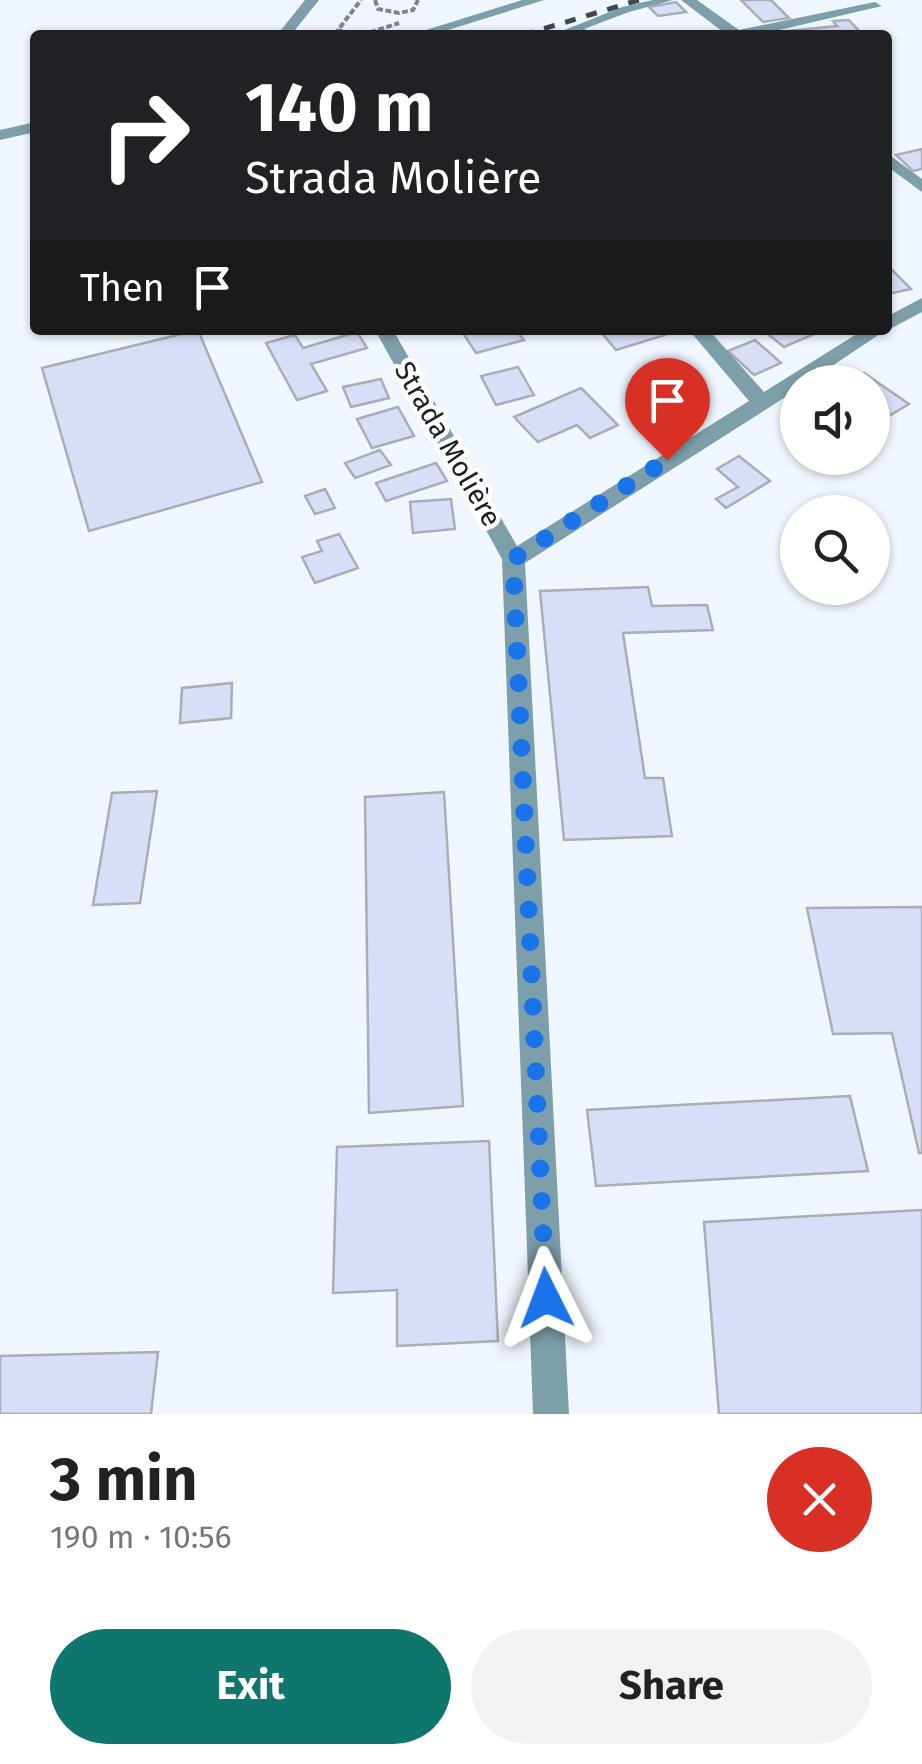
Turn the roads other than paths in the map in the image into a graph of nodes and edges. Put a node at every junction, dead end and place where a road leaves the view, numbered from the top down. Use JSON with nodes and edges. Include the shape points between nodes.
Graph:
{"nodes":[{"id":1,"x":312,"y":0,"type":"edge"},
{"id":2,"x":537,"y":0,"type":"edge"},
{"id":3,"x":668,"y":0,"type":"edge"},
{"id":4,"x":688,"y":0,"type":"edge"},
{"id":5,"x":875,"y":6,"type":"dead end"},
{"id":6,"x":288,"y":30,"type":"edge"},
{"id":7,"x":435,"y":30,"type":"edge"},
{"id":8,"x":586,"y":30,"type":"edge"},
{"id":9,"x":730,"y":30,"type":"edge"},
{"id":10,"x":761,"y":30,"type":"edge"},
{"id":11,"x":30,"y":128,"type":"edge"},
{"id":12,"x":0,"y":134,"type":"edge"},
{"id":13,"x":892,"y":162,"type":"edge"},
{"id":14,"x":922,"y":187,"type":"edge"},
{"id":15,"x":922,"y":304,"type":"edge"},
{"id":16,"x":892,"y":321,"type":"edge"},
{"id":17,"x":387,"y":335,"type":"edge"},
{"id":18,"x":702,"y":335,"type":"edge"},
{"id":19,"x":868,"y":335,"type":"edge"},
{"id":20,"x":760,"y":401,"type":"junction"},
{"id":21,"x":513,"y":559,"type":"junction"},
{"id":22,"x":551,"y":1414,"type":"edge"}],
"edges":[{"from":1,"to":6,"type":"street"},
{"from":2,"to":7,"type":"street"},
{"from":3,"to":8,"type":"lane","via":[[626,9]]},
{"from":4,"to":9,"type":"street"},
{"from":5,"to":10,"type":"street"},
{"from":11,"to":12,"type":"street"},
{"from":13,"to":14,"type":"street"},
{"from":15,"to":16,"type":"street","name":"Strada Molière"},
{"from":17,"to":21,"type":"street","name":"Strada Molière"},
{"from":18,"to":20,"type":"street"},
{"from":19,"to":20,"type":"street","name":"Strada Molière"},
{"from":20,"to":21,"type":"street","name":"Strada Molière"},
{"from":21,"to":22,"type":"street","name":"Strada Molière"}]}
